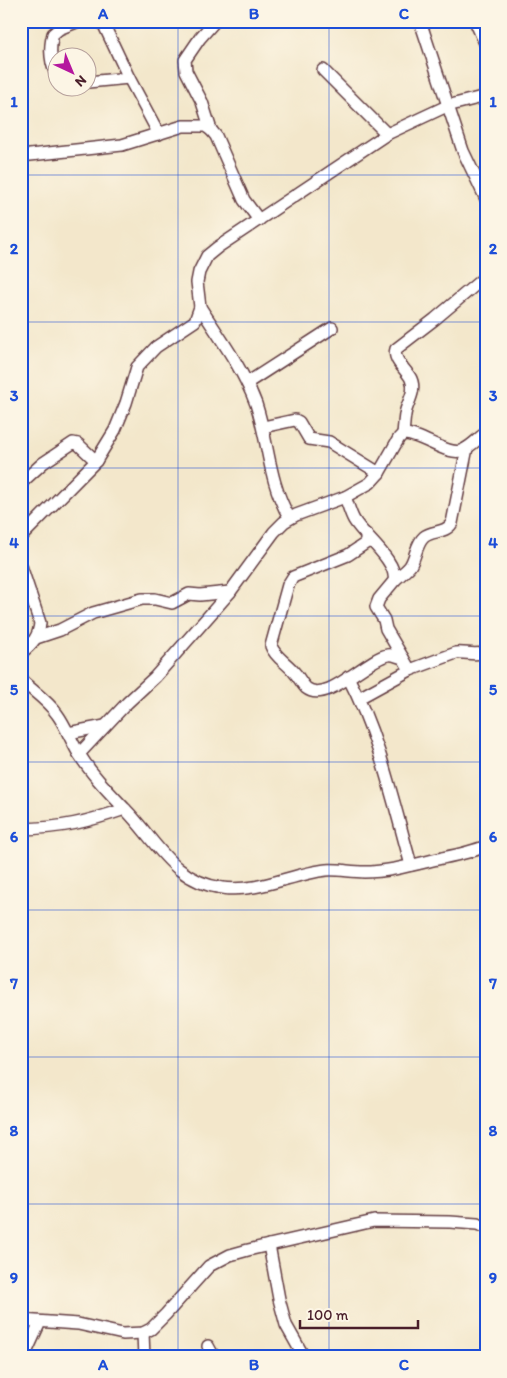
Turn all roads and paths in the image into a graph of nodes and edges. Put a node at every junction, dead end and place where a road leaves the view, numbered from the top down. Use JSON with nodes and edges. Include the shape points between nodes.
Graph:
{"nodes":[{"id":1,"x":79,"y":21,"type":"edge"},
{"id":2,"x":102,"y":21,"type":"edge"},
{"id":3,"x":215,"y":21,"type":"edge"},
{"id":4,"x":475,"y":21,"type":"edge"},
{"id":5,"x":422,"y":22,"type":"edge"},
{"id":6,"x":486,"y":44,"type":"edge"},
{"id":7,"x":51,"y":48,"type":"edge"},
{"id":8,"x":323,"y":70,"type":"dead end"},
{"id":9,"x":129,"y":78,"type":"junction"},
{"id":10,"x":98,"y":81,"type":"edge"},
{"id":11,"x":486,"y":96,"type":"edge"},
{"id":12,"x":447,"y":106,"type":"junction"},
{"id":13,"x":211,"y":130,"type":"junction"},
{"id":14,"x":159,"y":134,"type":"junction"},
{"id":15,"x":387,"y":134,"type":"junction"},
{"id":16,"x":21,"y":156,"type":"edge"},
{"id":17,"x":486,"y":199,"type":"edge"},
{"id":18,"x":259,"y":220,"type":"junction"},
{"id":19,"x":486,"y":276,"type":"edge"},
{"id":20,"x":200,"y":307,"type":"junction"},
{"id":21,"x":332,"y":328,"type":"dead end"},
{"id":22,"x":247,"y":383,"type":"junction"},
{"id":23,"x":263,"y":427,"type":"junction"},
{"id":24,"x":486,"y":433,"type":"edge"},
{"id":25,"x":403,"y":434,"type":"junction"},
{"id":26,"x":466,"y":448,"type":"junction"},
{"id":27,"x":96,"y":462,"type":"junction"},
{"id":28,"x":379,"y":473,"type":"junction"},
{"id":29,"x":21,"y":482,"type":"edge"},
{"id":30,"x":345,"y":497,"type":"junction"},
{"id":31,"x":289,"y":517,"type":"junction"},
{"id":32,"x":366,"y":534,"type":"junction"},
{"id":33,"x":21,"y":537,"type":"edge"},
{"id":34,"x":21,"y":566,"type":"edge"},
{"id":35,"x":395,"y":580,"type":"junction"},
{"id":36,"x":230,"y":592,"type":"junction"},
{"id":37,"x":36,"y":638,"type":"junction"},
{"id":38,"x":486,"y":652,"type":"edge"},
{"id":39,"x":21,"y":653,"type":"edge"},
{"id":40,"x":403,"y":658,"type":"junction"},
{"id":41,"x":410,"y":670,"type":"junction"},
{"id":42,"x":348,"y":676,"type":"junction"},
{"id":43,"x":21,"y":680,"type":"edge"},
{"id":44,"x":359,"y":698,"type":"junction"},
{"id":45,"x":105,"y":726,"type":"junction"},
{"id":46,"x":68,"y":733,"type":"junction"},
{"id":47,"x":79,"y":754,"type":"junction"},
{"id":48,"x":125,"y":809,"type":"junction"},
{"id":49,"x":21,"y":829,"type":"edge"},
{"id":50,"x":486,"y":846,"type":"edge"},
{"id":51,"x":411,"y":865,"type":"junction"},
{"id":52,"x":486,"y":1227,"type":"edge"},
{"id":53,"x":269,"y":1244,"type":"junction"},
{"id":54,"x":21,"y":1320,"type":"edge"},
{"id":55,"x":40,"y":1322,"type":"junction"},
{"id":56,"x":143,"y":1333,"type":"junction"},
{"id":57,"x":208,"y":1346,"type":"dead end"},
{"id":58,"x":24,"y":1357,"type":"edge"},
{"id":59,"x":144,"y":1357,"type":"edge"},
{"id":60,"x":214,"y":1357,"type":"edge"},
{"id":61,"x":304,"y":1357,"type":"edge"}],
"edges":[{"from":1,"to":7,"type":"street","via":[[59,29],[54,34]]},
{"from":2,"to":9,"type":"street"},
{"from":3,"to":13,"type":"street","via":[[185,60],[186,71],[202,102]]},
{"from":4,"to":6,"type":"street"},
{"from":5,"to":12,"type":"street"},
{"from":8,"to":15,"type":"street"},
{"from":9,"to":10,"type":"street"},
{"from":9,"to":14,"type":"street"},
{"from":11,"to":12,"type":"street"},
{"from":12,"to":15,"type":"street"},
{"from":12,"to":17,"type":"street","via":[[462,151]]},
{"from":13,"to":14,"type":"street","via":[[195,125]]},
{"from":13,"to":18,"type":"street","via":[[244,200]]},
{"from":14,"to":16,"type":"street","via":[[122,145]]},
{"from":15,"to":18,"type":"street"},
{"from":18,"to":20,"type":"street","via":[[207,256],[197,282]]},
{"from":19,"to":25,"type":"street","via":[[396,348],[394,352],[413,387]]},
{"from":20,"to":22,"type":"street"},
{"from":20,"to":27,"type":"street","via":[[195,321],[156,347],[137,367],[115,430]]},
{"from":21,"to":22,"type":"street"},
{"from":22,"to":23,"type":"street"},
{"from":23,"to":28,"type":"street","via":[[295,420],[309,440],[328,442]]},
{"from":23,"to":31,"type":"street","via":[[276,492]]},
{"from":24,"to":26,"type":"street"},
{"from":25,"to":26,"type":"street","via":[[419,437],[450,452]]},
{"from":25,"to":28,"type":"street"},
{"from":26,"to":35,"type":"street","via":[[452,523],[443,531],[426,535],[410,566]]},
{"from":27,"to":29,"type":"street","via":[[73,443]]},
{"from":27,"to":33,"type":"street"},
{"from":28,"to":30,"type":"street","via":[[361,489]]},
{"from":30,"to":31,"type":"street"},
{"from":30,"to":32,"type":"street","via":[[354,519]]},
{"from":31,"to":36,"type":"street","via":[[274,532]]},
{"from":32,"to":35,"type":"street","via":[[386,557]]},
{"from":32,"to":42,"type":"street","via":[[366,543],[357,550],[292,578],[271,643],[273,652],[314,692],[334,687]]},
{"from":34,"to":37,"type":"street","via":[[40,623]]},
{"from":35,"to":40,"type":"street","via":[[376,607]]},
{"from":36,"to":37,"type":"street","via":[[189,594],[172,603],[156,598],[142,600],[93,613]]},
{"from":36,"to":45,"type":"street","via":[[155,678]]},
{"from":37,"to":39,"type":"street"},
{"from":38,"to":41,"type":"street","via":[[456,653]]},
{"from":40,"to":41,"type":"street"},
{"from":40,"to":42,"type":"street","via":[[386,655]]},
{"from":41,"to":44,"type":"street"},
{"from":42,"to":44,"type":"street"},
{"from":43,"to":46,"type":"street","via":[[51,706]]},
{"from":44,"to":51,"type":"street","via":[[383,760]]},
{"from":45,"to":46,"type":"street"},
{"from":45,"to":47,"type":"street"},
{"from":46,"to":47,"type":"street"},
{"from":47,"to":48,"type":"street","via":[[110,795]]},
{"from":48,"to":49,"type":"street","via":[[69,826]]},
{"from":48,"to":51,"type":"street","via":[[171,864],[199,881],[221,888],[264,886],[311,872],[364,872]]},
{"from":50,"to":51,"type":"street"},
{"from":52,"to":53,"type":"street","via":[[450,1222],[374,1221]]},
{"from":53,"to":56,"type":"street","via":[[230,1255],[209,1266],[166,1314]]},
{"from":53,"to":61,"type":"street","via":[[286,1325]]},
{"from":54,"to":55,"type":"street"},
{"from":55,"to":56,"type":"street","via":[[78,1324],[123,1334]]},
{"from":55,"to":58,"type":"street"},
{"from":56,"to":59,"type":"street"},
{"from":57,"to":60,"type":"street"}]}
